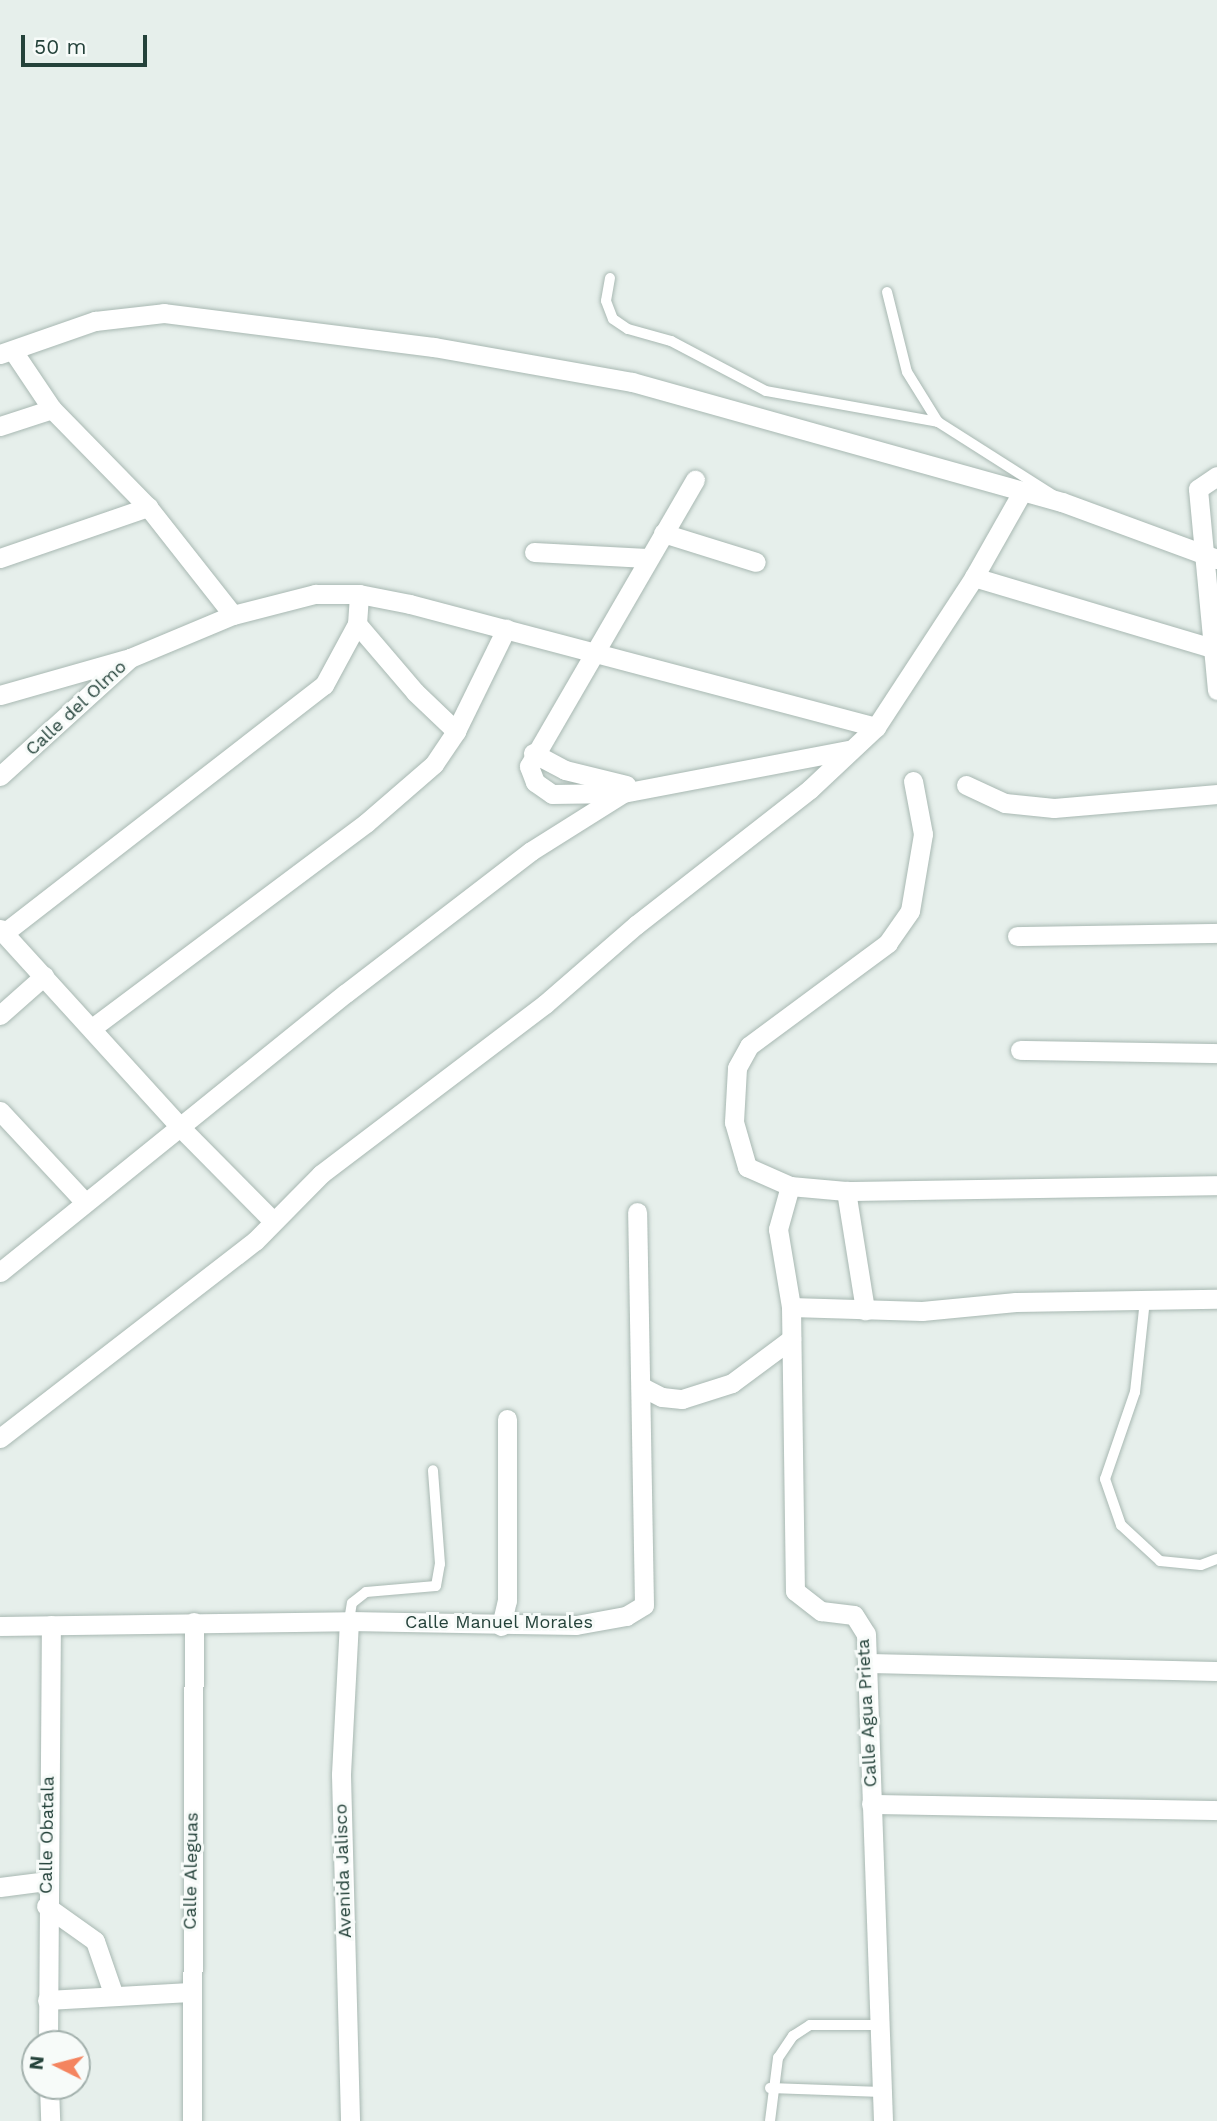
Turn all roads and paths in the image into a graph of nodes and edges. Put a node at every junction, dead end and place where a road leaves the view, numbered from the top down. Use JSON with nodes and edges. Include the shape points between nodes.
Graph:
{"nodes":[{"id":1,"x":610,"y":278,"type":"dead end"},
{"id":2,"x":887,"y":292,"type":"dead end"},
{"id":3,"x":6,"y":353,"type":"edge"},
{"id":4,"x":52,"y":409,"type":"junction"},
{"id":5,"x":938,"y":422,"type":"junction"},
{"id":6,"x":0,"y":426,"type":"edge"},
{"id":7,"x":1217,"y":476,"type":"edge"},
{"id":8,"x":695,"y":480,"type":"dead end"},
{"id":9,"x":1021,"y":492,"type":"junction"},
{"id":10,"x":1062,"y":502,"type":"junction"},
{"id":11,"x":148,"y":507,"type":"junction"},
{"id":12,"x":663,"y":533,"type":"junction"},
{"id":13,"x":534,"y":552,"type":"dead end"},
{"id":14,"x":0,"y":558,"type":"edge"},
{"id":15,"x":647,"y":558,"type":"junction"},
{"id":16,"x":1211,"y":558,"type":"edge"},
{"id":17,"x":757,"y":562,"type":"dead end"},
{"id":18,"x":974,"y":577,"type":"junction"},
{"id":19,"x":359,"y":594,"type":"junction"},
{"id":20,"x":233,"y":615,"type":"junction"},
{"id":21,"x":357,"y":624,"type":"junction"},
{"id":22,"x":506,"y":629,"type":"junction"},
{"id":23,"x":1212,"y":648,"type":"junction"},
{"id":24,"x":593,"y":656,"type":"junction"},
{"id":25,"x":130,"y":658,"type":"junction"},
{"id":26,"x":1217,"y":690,"type":"edge"},
{"id":27,"x":0,"y":695,"type":"edge"},
{"id":28,"x":876,"y":727,"type":"junction"},
{"id":29,"x":456,"y":731,"type":"junction"},
{"id":30,"x":850,"y":750,"type":"junction"},
{"id":31,"x":533,"y":753,"type":"junction"},
{"id":32,"x":0,"y":776,"type":"edge"},
{"id":33,"x":913,"y":781,"type":"dead end"},
{"id":34,"x":966,"y":785,"type":"dead end"},
{"id":35,"x":632,"y":790,"type":"junction"},
{"id":36,"x":1217,"y":794,"type":"edge"},
{"id":37,"x":2,"y":931,"type":"edge"},
{"id":38,"x":1217,"y":933,"type":"edge"},
{"id":39,"x":1017,"y":936,"type":"dead end"},
{"id":40,"x":44,"y":976,"type":"junction"},
{"id":41,"x":0,"y":1015,"type":"edge"},
{"id":42,"x":92,"y":1028,"type":"junction"},
{"id":43,"x":1020,"y":1050,"type":"dead end"},
{"id":44,"x":1217,"y":1053,"type":"edge"},
{"id":45,"x":0,"y":1111,"type":"edge"},
{"id":46,"x":179,"y":1126,"type":"junction"},
{"id":47,"x":1217,"y":1185,"type":"edge"},
{"id":48,"x":790,"y":1186,"type":"junction"},
{"id":49,"x":846,"y":1191,"type":"junction"},
{"id":50,"x":85,"y":1202,"type":"junction"},
{"id":51,"x":636,"y":1212,"type":"dead end"},
{"id":52,"x":273,"y":1221,"type":"junction"},
{"id":53,"x":0,"y":1272,"type":"edge"},
{"id":54,"x":1217,"y":1299,"type":"edge"},
{"id":55,"x":1144,"y":1300,"type":"junction"},
{"id":56,"x":791,"y":1307,"type":"junction"},
{"id":57,"x":865,"y":1310,"type":"junction"},
{"id":58,"x":791,"y":1339,"type":"junction"},
{"id":59,"x":642,"y":1387,"type":"junction"},
{"id":60,"x":507,"y":1419,"type":"dead end"},
{"id":61,"x":0,"y":1438,"type":"edge"},
{"id":62,"x":433,"y":1470,"type":"dead end"},
{"id":63,"x":1217,"y":1559,"type":"edge"},
{"id":64,"x":349,"y":1621,"type":"junction"},
{"id":65,"x":194,"y":1622,"type":"junction"},
{"id":66,"x":51,"y":1625,"type":"junction"},
{"id":67,"x":0,"y":1626,"type":"edge"},
{"id":68,"x":500,"y":1626,"type":"junction"},
{"id":69,"x":868,"y":1663,"type":"junction"},
{"id":70,"x":1217,"y":1671,"type":"edge"},
{"id":71,"x":871,"y":1804,"type":"junction"},
{"id":72,"x":1217,"y":1810,"type":"edge"},
{"id":73,"x":46,"y":1881,"type":"junction"},
{"id":74,"x":0,"y":1887,"type":"edge"},
{"id":75,"x":46,"y":1906,"type":"junction"},
{"id":76,"x":190,"y":1992,"type":"junction"},
{"id":77,"x":114,"y":1996,"type":"junction"},
{"id":78,"x":47,"y":2000,"type":"junction"},
{"id":79,"x":880,"y":2025,"type":"junction"},
{"id":80,"x":48,"y":2030,"type":"edge"},
{"id":81,"x":771,"y":2088,"type":"junction"},
{"id":82,"x":882,"y":2092,"type":"junction"},
{"id":83,"x":49,"y":2100,"type":"edge"},
{"id":84,"x":50,"y":2121,"type":"edge"},
{"id":85,"x":191,"y":2121,"type":"edge"},
{"id":86,"x":350,"y":2121,"type":"edge"},
{"id":87,"x":770,"y":2121,"type":"edge"},
{"id":88,"x":883,"y":2121,"type":"edge"}],
"edges":[{"from":1,"to":5,"type":"lane","via":[[606,301],[613,319],[628,329],[671,341],[766,391]]},
{"from":2,"to":5,"type":"lane","via":[[907,372]]},
{"from":3,"to":4,"type":"street"},
{"from":3,"to":9,"type":"street","via":[[95,321],[164,313],[434,347],[632,382]]},
{"from":4,"to":6,"type":"street"},
{"from":4,"to":11,"type":"street"},
{"from":5,"to":10,"type":"lane","via":[[1047,487]]},
{"from":7,"to":16,"type":"street","via":[[1198,489]]},
{"from":8,"to":12,"type":"street"},
{"from":9,"to":10,"type":"street"},
{"from":9,"to":18,"type":"street"},
{"from":10,"to":16,"type":"street"},
{"from":11,"to":14,"type":"street"},
{"from":11,"to":20,"type":"street"},
{"from":12,"to":15,"type":"street"},
{"from":12,"to":17,"type":"street"},
{"from":13,"to":15,"type":"street"},
{"from":15,"to":24,"type":"street"},
{"from":16,"to":23,"type":"street"},
{"from":18,"to":23,"type":"street"},
{"from":18,"to":28,"type":"street"},
{"from":19,"to":20,"type":"street","name":"Calle del Olmo","via":[[316,594]]},
{"from":19,"to":21,"type":"street"},
{"from":19,"to":22,"type":"street","name":"Calle del Olmo"},
{"from":20,"to":25,"type":"street","name":"Calle del Olmo"},
{"from":21,"to":29,"type":"street","via":[[415,692]]},
{"from":21,"to":37,"type":"street","via":[[324,685]]},
{"from":22,"to":24,"type":"street","name":"Calle del Olmo"},
{"from":22,"to":29,"type":"street"},
{"from":23,"to":26,"type":"street"},
{"from":24,"to":28,"type":"street","name":"Calle del Olmo"},
{"from":24,"to":31,"type":"street"},
{"from":25,"to":27,"type":"street"},
{"from":25,"to":32,"type":"street","name":"Calle del Olmo"},
{"from":28,"to":30,"type":"street"},
{"from":29,"to":42,"type":"street","via":[[434,764],[366,823]]},
{"from":30,"to":35,"type":"street"},
{"from":30,"to":52,"type":"street","via":[[810,789],[636,925],[534,1012],[321,1174]]},
{"from":31,"to":35,"type":"street","via":[[565,770]]},
{"from":31,"to":35,"type":"street","via":[[529,766],[536,782],[552,794]]},
{"from":33,"to":48,"type":"street","via":[[923,834],[910,911],[888,943],[749,1046],[737,1068],[734,1122],[747,1167]]},
{"from":34,"to":36,"type":"street","via":[[1005,803],[1054,808]]},
{"from":35,"to":46,"type":"street","via":[[531,851]]},
{"from":37,"to":40,"type":"street"},
{"from":38,"to":39,"type":"street"},
{"from":40,"to":41,"type":"street"},
{"from":40,"to":42,"type":"street"},
{"from":42,"to":46,"type":"street"},
{"from":43,"to":44,"type":"street"},
{"from":45,"to":50,"type":"street"},
{"from":46,"to":50,"type":"street"},
{"from":46,"to":52,"type":"street"},
{"from":47,"to":49,"type":"street"},
{"from":48,"to":49,"type":"street"},
{"from":48,"to":56,"type":"street","name":"Calle Agua Prieta","via":[[778,1229]]},
{"from":49,"to":57,"type":"street"},
{"from":50,"to":53,"type":"street"},
{"from":51,"to":59,"type":"street","name":"Calle Manuel Morales"},
{"from":52,"to":61,"type":"street","via":[[255,1241]]},
{"from":54,"to":55,"type":"street"},
{"from":55,"to":57,"type":"street"},
{"from":55,"to":63,"type":"lane","via":[[1135,1392],[1105,1479],[1121,1525],[1160,1561],[1200,1565]]},
{"from":56,"to":57,"type":"street"},
{"from":56,"to":58,"type":"street","name":"Calle Agua Prieta"},
{"from":58,"to":59,"type":"street","via":[[732,1382],[695,1395],[662,1397]]},
{"from":58,"to":69,"type":"street","name":"Calle Agua Prieta","via":[[795,1591],[821,1611],[854,1615],[866,1634]]},
{"from":59,"to":68,"type":"street","name":"Calle Manuel Morales","via":[[644,1605],[626,1616],[594,1624]]},
{"from":60,"to":68,"type":"street","via":[[507,1601]]},
{"from":62,"to":64,"type":"lane","via":[[440,1564],[436,1586],[366,1592],[352,1603]]},
{"from":64,"to":65,"type":"street","name":"Calle Manuel Morales"},
{"from":64,"to":68,"type":"street","name":"Calle Manuel Morales"},
{"from":64,"to":86,"type":"street","name":"Avenida Jalisco","via":[[341,1774]]},
{"from":65,"to":66,"type":"street","name":"Calle Manuel Morales"},
{"from":65,"to":76,"type":"street","name":"Calle Aleguas"},
{"from":66,"to":67,"type":"street","name":"Calle Manuel Morales"},
{"from":66,"to":73,"type":"street","name":"Calle Obatala"},
{"from":69,"to":70,"type":"street"},
{"from":69,"to":71,"type":"street","name":"Calle Agua Prieta"},
{"from":71,"to":72,"type":"street"},
{"from":71,"to":79,"type":"street","name":"Calle Agua Prieta"},
{"from":73,"to":74,"type":"street"},
{"from":73,"to":75,"type":"street","name":"Calle Obatala"},
{"from":75,"to":77,"type":"street","via":[[95,1941],[106,1962]]},
{"from":75,"to":78,"type":"street","name":"Calle Obatala"},
{"from":76,"to":77,"type":"street"},
{"from":76,"to":85,"type":"street","name":"Calle Aleguas"},
{"from":77,"to":78,"type":"street"},
{"from":78,"to":80,"type":"street","name":"Calle Obatala"},
{"from":79,"to":81,"type":"lane","via":[[810,2025],[793,2036],[778,2058]]},
{"from":79,"to":82,"type":"street","name":"Calle Agua Prieta"},
{"from":81,"to":82,"type":"lane"},
{"from":81,"to":87,"type":"lane"},
{"from":82,"to":88,"type":"street","name":"Calle Agua Prieta"},
{"from":83,"to":84,"type":"street"}]}
